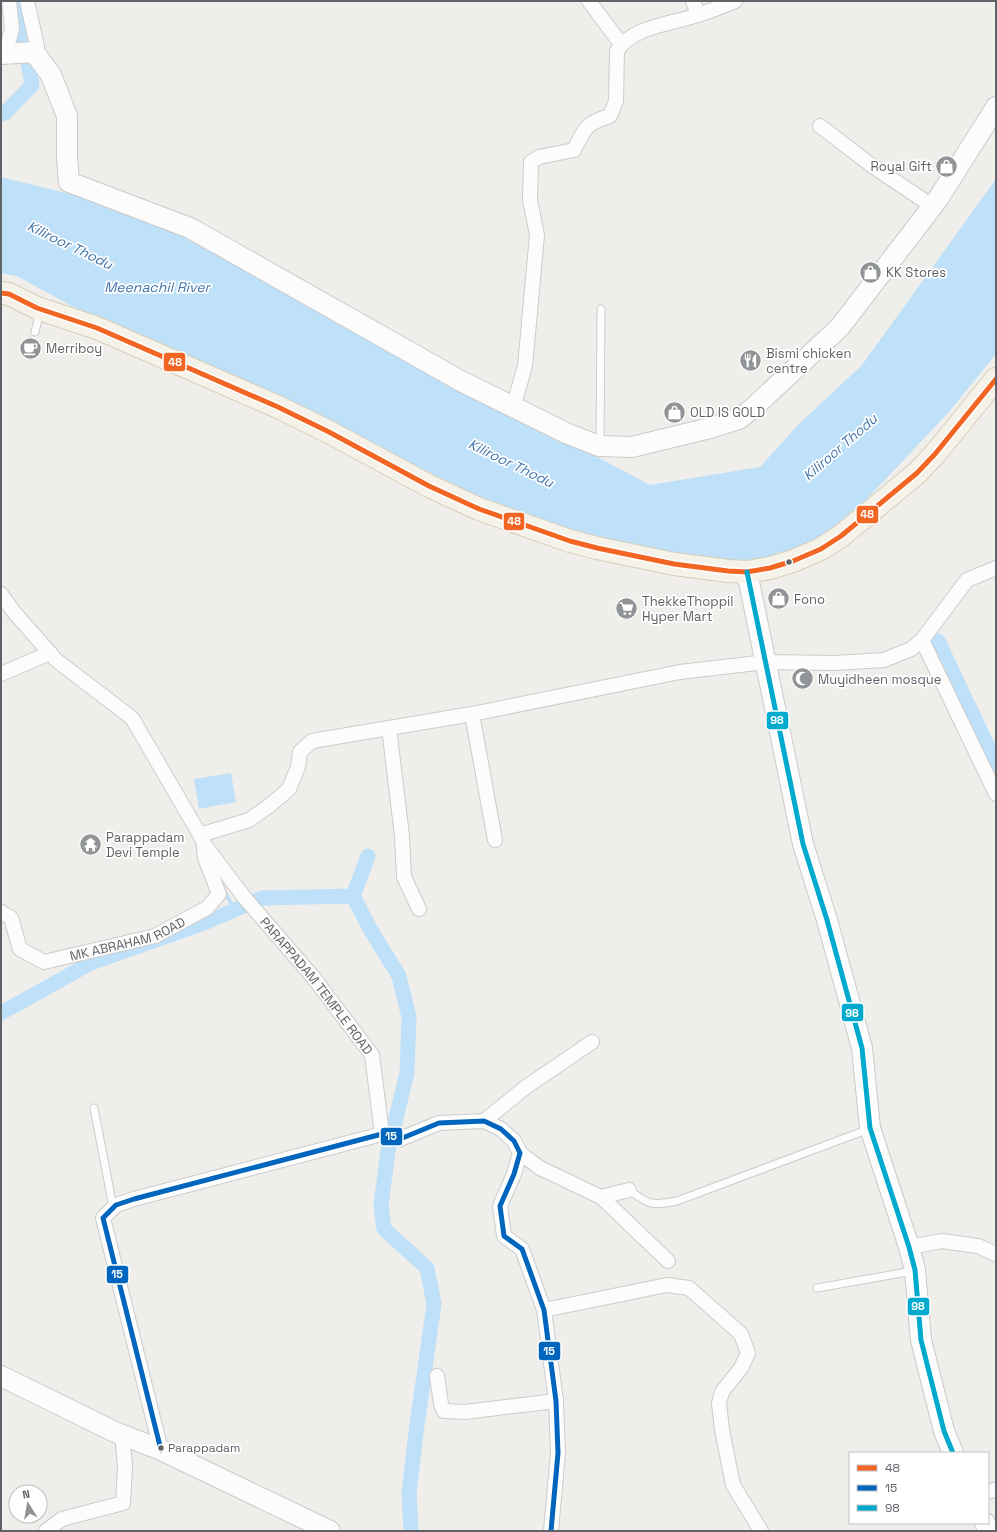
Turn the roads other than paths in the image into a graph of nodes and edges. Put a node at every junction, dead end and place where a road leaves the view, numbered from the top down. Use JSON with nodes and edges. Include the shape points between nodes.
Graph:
{"nodes":[{"id":1,"x":9,"y":1,"type":"edge"},
{"id":2,"x":27,"y":1,"type":"edge"},
{"id":3,"x":589,"y":1,"type":"edge"},
{"id":4,"x":693,"y":1,"type":"edge"},
{"id":5,"x":736,"y":1,"type":"edge"},
{"id":6,"x":698,"y":15,"type":"junction"},
{"id":7,"x":621,"y":44,"type":"junction"},
{"id":8,"x":34,"y":52,"type":"junction"},
{"id":9,"x":3,"y":54,"type":"edge"},
{"id":10,"x":996,"y":107,"type":"edge"},
{"id":11,"x":820,"y":126,"type":"dead end"},
{"id":12,"x":932,"y":206,"type":"junction"},
{"id":13,"x":1,"y":293,"type":"edge"},
{"id":14,"x":40,"y":309,"type":"junction"},
{"id":15,"x":602,"y":309,"type":"dead end"},
{"id":16,"x":35,"y":332,"type":"dead end"},
{"id":17,"x":996,"y":379,"type":"edge"},
{"id":18,"x":513,"y":408,"type":"junction"},
{"id":19,"x":600,"y":446,"type":"junction"},
{"id":20,"x":996,"y":568,"type":"edge"},
{"id":21,"x":747,"y":572,"type":"junction"},
{"id":22,"x":1,"y":594,"type":"edge"},
{"id":23,"x":922,"y":640,"type":"junction"},
{"id":24,"x":50,"y":653,"type":"junction"},
{"id":25,"x":766,"y":662,"type":"junction"},
{"id":26,"x":1,"y":674,"type":"edge"},
{"id":27,"x":472,"y":714,"type":"junction"},
{"id":28,"x":389,"y":728,"type":"junction"},
{"id":29,"x":996,"y":794,"type":"edge"},
{"id":30,"x":202,"y":839,"type":"junction"},
{"id":31,"x":495,"y":840,"type":"dead end"},
{"id":32,"x":419,"y":909,"type":"dead end"},
{"id":33,"x":1,"y":912,"type":"edge"},
{"id":34,"x":592,"y":1042,"type":"dead end"},
{"id":35,"x":94,"y":1108,"type":"dead end"},
{"id":36,"x":484,"y":1121,"type":"junction"},
{"id":37,"x":870,"y":1128,"type":"junction"},
{"id":38,"x":384,"y":1135,"type":"junction"},
{"id":39,"x":520,"y":1153,"type":"junction"},
{"id":40,"x":629,"y":1190,"type":"joint"},
{"id":41,"x":602,"y":1197,"type":"junction"},
{"id":42,"x":113,"y":1207,"type":"junction"},
{"id":43,"x":910,"y":1247,"type":"junction"},
{"id":44,"x":996,"y":1254,"type":"edge"},
{"id":45,"x":668,"y":1261,"type":"dead end"},
{"id":46,"x":915,"y":1270,"type":"junction"},
{"id":47,"x":817,"y":1288,"type":"dead end"},
{"id":48,"x":544,"y":1310,"type":"junction"},
{"id":49,"x":1,"y":1376,"type":"edge"},
{"id":50,"x":437,"y":1376,"type":"dead end"},
{"id":51,"x":556,"y":1401,"type":"junction"},
{"id":52,"x":122,"y":1434,"type":"junction"},
{"id":53,"x":161,"y":1450,"type":"junction"},
{"id":54,"x":953,"y":1452,"type":"edge"},
{"id":55,"x":46,"y":1531,"type":"edge"},
{"id":56,"x":330,"y":1531,"type":"edge"},
{"id":57,"x":551,"y":1531,"type":"edge"},
{"id":58,"x":761,"y":1531,"type":"edge"}],
"edges":[{"from":1,"to":9,"type":"street","via":[[12,29]]},
{"from":2,"to":8,"type":"street","via":[[37,46]]},
{"from":3,"to":7,"type":"street"},
{"from":4,"to":6,"type":"street"},
{"from":5,"to":6,"type":"street"},
{"from":6,"to":7,"type":"street","via":[[648,29]]},
{"from":7,"to":18,"type":"street","via":[[617,51],[616,101],[610,116],[594,121],[586,128],[574,150],[538,157],[531,162],[530,200],[537,235],[525,366]]},
{"from":8,"to":9,"type":"street"},
{"from":8,"to":18,"type":"street","via":[[50,75],[67,116],[66,157],[69,182],[190,228]]},
{"from":10,"to":12,"type":"street"},
{"from":11,"to":12,"type":"street","via":[[871,165]]},
{"from":12,"to":19,"type":"street","via":[[840,327],[739,419],[632,447]]},
{"from":13,"to":14,"type":"main road","via":[[9,294]]},
{"from":14,"to":16,"type":"lane"},
{"from":14,"to":21,"type":"main road","via":[[104,331],[278,407],[448,496],[504,519],[628,556],[703,569]]},
{"from":15,"to":19,"type":"lane"},
{"from":17,"to":21,"type":"main road","via":[[917,473],[841,536],[793,562]]},
{"from":18,"to":19,"type":"street"},
{"from":20,"to":23,"type":"street","via":[[967,580]]},
{"from":21,"to":25,"type":"street"},
{"from":22,"to":24,"type":"street","name":"PARAPPADAM TEMPLE ROAD"},
{"from":23,"to":25,"type":"street","via":[[911,649],[884,660],[835,663]]},
{"from":23,"to":29,"type":"street"},
{"from":24,"to":26,"type":"street"},
{"from":24,"to":30,"type":"street","name":"PARAPPADAM TEMPLE ROAD","via":[[132,718]]},
{"from":25,"to":27,"type":"street","via":[[680,672]]},
{"from":25,"to":37,"type":"street","via":[[803,844],[862,1048]]},
{"from":27,"to":28,"type":"street"},
{"from":27,"to":31,"type":"street"},
{"from":28,"to":30,"type":"street","via":[[312,741],[300,752],[298,767],[289,789],[249,820]]},
{"from":28,"to":32,"type":"street","via":[[402,836],[404,877]]},
{"from":30,"to":33,"type":"street","name":"MK ABRAHAM ROAD","via":[[205,858],[218,894],[207,908],[155,936],[44,962],[20,949],[11,918]]},
{"from":30,"to":38,"type":"street","name":"PARAPPADAM TEMPLE ROAD","via":[[244,897],[313,977],[372,1055]]},
{"from":34,"to":36,"type":"street","via":[[526,1087]]},
{"from":35,"to":42,"type":"lane"},
{"from":36,"to":38,"type":"street","via":[[439,1123],[400,1139]]},
{"from":36,"to":39,"type":"street","via":[[501,1129],[514,1141]]},
{"from":37,"to":40,"type":"lane","via":[[677,1201],[653,1204],[645,1202]]},
{"from":37,"to":43,"type":"street"},
{"from":38,"to":42,"type":"street","via":[[134,1199]]},
{"from":39,"to":41,"type":"street","via":[[540,1168]]},
{"from":39,"to":48,"type":"street","via":[[500,1206],[504,1236],[522,1249]]},
{"from":40,"to":41,"type":"street"},
{"from":41,"to":45,"type":"street"},
{"from":42,"to":53,"type":"street","via":[[103,1218]]},
{"from":43,"to":44,"type":"street","via":[[942,1241],[978,1246]]},
{"from":43,"to":46,"type":"street"},
{"from":46,"to":47,"type":"lane"},
{"from":46,"to":54,"type":"street","via":[[921,1340],[944,1431]]},
{"from":48,"to":51,"type":"street"},
{"from":48,"to":58,"type":"street","via":[[667,1285],[689,1288],[741,1334],[748,1353],[722,1392],[719,1403],[733,1485]]},
{"from":49,"to":52,"type":"street"},
{"from":50,"to":51,"type":"street","via":[[444,1411],[465,1412]]},
{"from":51,"to":57,"type":"street","via":[[558,1453]]},
{"from":52,"to":53,"type":"street"},
{"from":52,"to":55,"type":"street","via":[[125,1466],[123,1503],[62,1519]]},
{"from":53,"to":56,"type":"street"}]}
